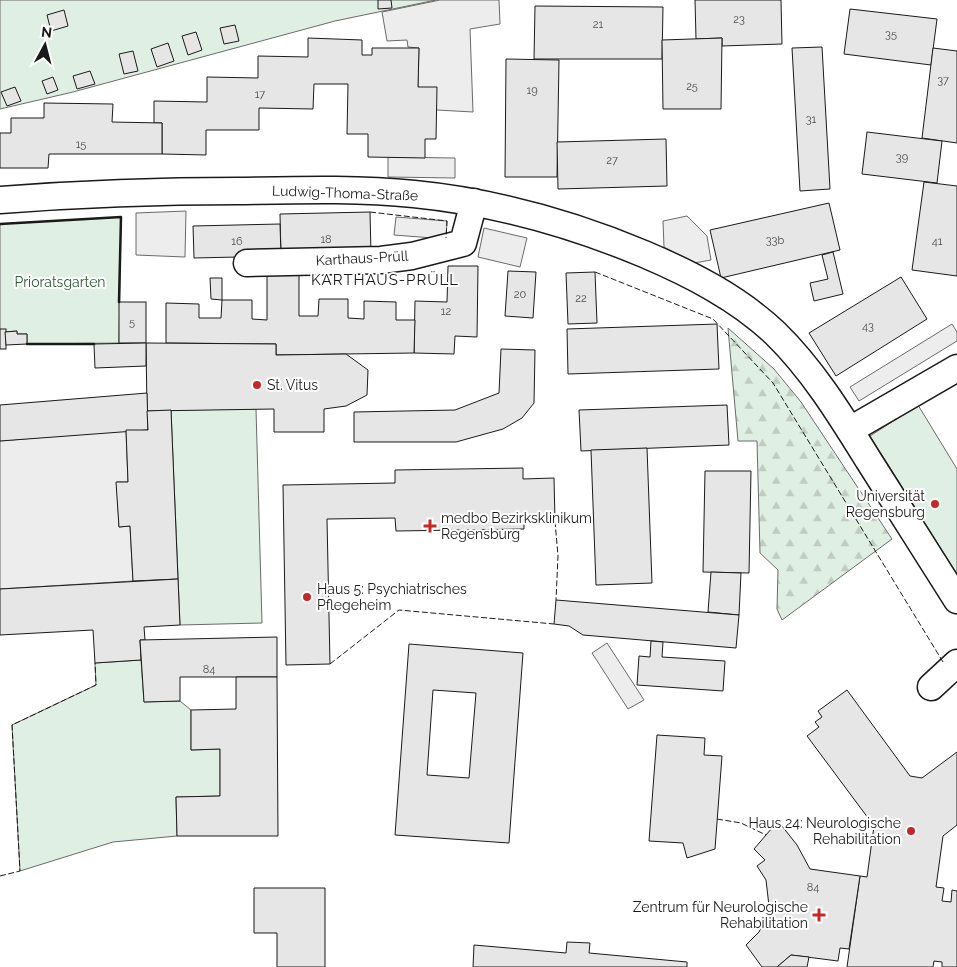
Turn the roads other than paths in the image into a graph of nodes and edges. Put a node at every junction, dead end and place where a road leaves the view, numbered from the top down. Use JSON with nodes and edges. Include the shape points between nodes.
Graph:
{"nodes":[{"id":1,"x":0,"y":200,"type":"edge"},
{"id":2,"x":474,"y":202,"type":"junction"},
{"id":3,"x":247,"y":263,"type":"dead end"},
{"id":4,"x":957,"y":368,"type":"edge"},
{"id":5,"x":850,"y":430,"type":"junction"},
{"id":6,"x":957,"y":600,"type":"edge"},
{"id":7,"x":957,"y":663,"type":"edge"},
{"id":8,"x":931,"y":687,"type":"dead end"}],
"edges":[{"from":1,"to":2,"type":"street","name":"Ludwig-Thoma-Straße","via":[[94,193],[306,190],[390,192]]},
{"from":2,"to":3,"type":"street","name":"Karthaus-Prüll","via":[[463,243],[382,260]]},
{"from":2,"to":5,"type":"street","name":"Ludwig-Thoma-Straße","via":[[552,219],[601,236],[675,267],[714,288],[774,332],[799,358]]},
{"from":4,"to":5,"type":"street"},
{"from":5,"to":6,"type":"street","name":"Ludwig-Thoma-Straße"},
{"from":7,"to":8,"type":"street"}]}
